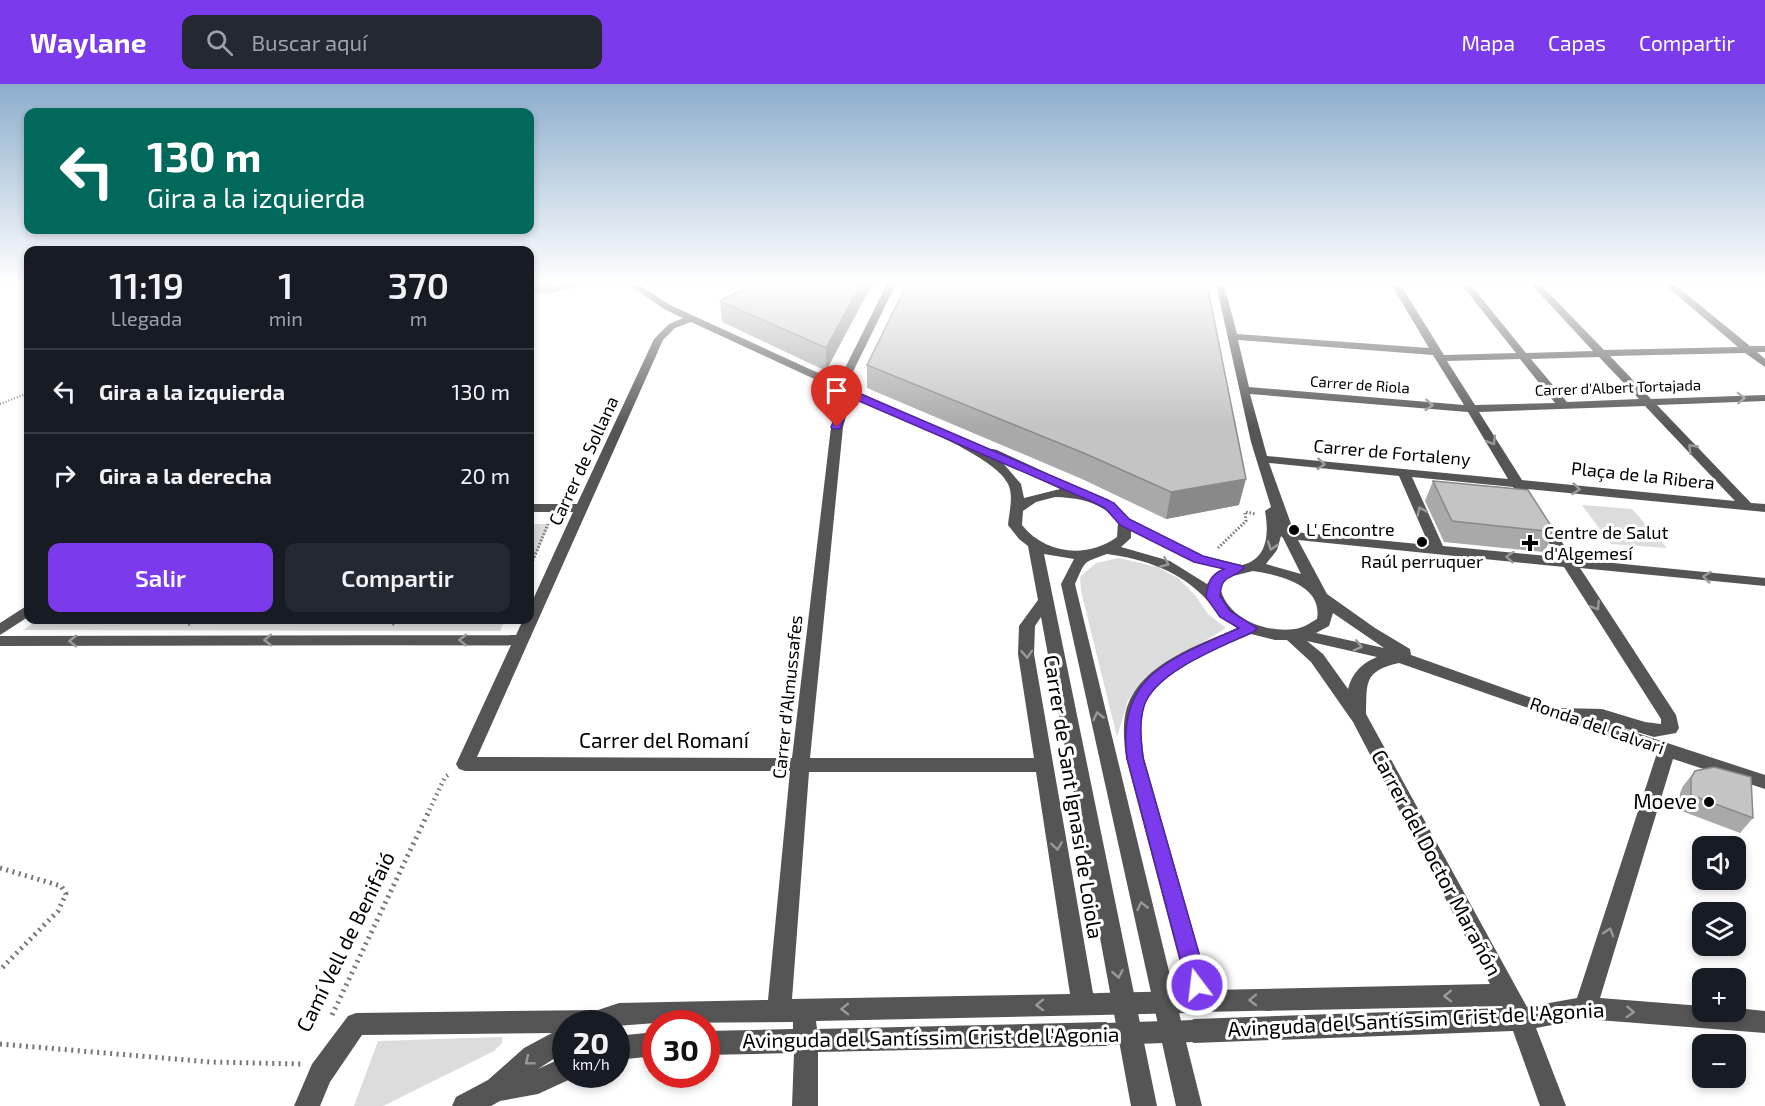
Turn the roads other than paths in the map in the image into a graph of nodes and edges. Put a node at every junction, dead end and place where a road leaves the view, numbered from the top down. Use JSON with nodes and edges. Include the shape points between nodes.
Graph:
{"nodes":[{"id":1,"x":666,"y":332,"type":"edge"},
{"id":2,"x":720,"y":332,"type":"edge"},
{"id":3,"x":868,"y":332,"type":"edge"},
{"id":4,"x":1232,"y":332,"type":"edge"},
{"id":5,"x":1425,"y":332,"type":"edge"},
{"id":6,"x":1503,"y":332,"type":"edge"},
{"id":7,"x":1581,"y":332,"type":"edge"},
{"id":8,"x":1726,"y":332,"type":"edge"},
{"id":9,"x":1233,"y":337,"type":"junction"},
{"id":10,"x":1765,"y":349,"type":"edge"},
{"id":11,"x":1748,"y":350,"type":"junction"},
{"id":12,"x":1601,"y":353,"type":"junction"},
{"id":13,"x":1439,"y":355,"type":"junction"},
{"id":14,"x":1522,"y":355,"type":"junction"},
{"id":15,"x":1765,"y":364,"type":"edge"},
{"id":16,"x":840,"y":388,"type":"junction"},
{"id":17,"x":1245,"y":390,"type":"junction"},
{"id":18,"x":858,"y":397,"type":"junction"},
{"id":19,"x":1765,"y":398,"type":"edge"},
{"id":20,"x":1647,"y":402,"type":"junction"},
{"id":21,"x":1564,"y":406,"type":"junction"},
{"id":22,"x":1472,"y":408,"type":"junction"},
{"id":23,"x":948,"y":437,"type":"junction"},
{"id":24,"x":1262,"y":459,"type":"junction"},
{"id":25,"x":1403,"y":472,"type":"junction"},
{"id":26,"x":1266,"y":476,"type":"junction"},
{"id":27,"x":1517,"y":483,"type":"junction"},
{"id":28,"x":1082,"y":495,"type":"junction"},
{"id":29,"x":1747,"y":506,"type":"junction"},
{"id":30,"x":534,"y":508,"type":"edge"},
{"id":31,"x":582,"y":508,"type":"junction"},
{"id":32,"x":1765,"y":508,"type":"edge"},
{"id":33,"x":1016,"y":510,"type":"junction"},
{"id":34,"x":1125,"y":522,"type":"junction"},
{"id":35,"x":1287,"y":535,"type":"junction"},
{"id":36,"x":1035,"y":545,"type":"junction"},
{"id":37,"x":1108,"y":550,"type":"junction"},
{"id":38,"x":1438,"y":550,"type":"junction"},
{"id":39,"x":1086,"y":555,"type":"junction"},
{"id":40,"x":1568,"y":563,"type":"junction"},
{"id":41,"x":1253,"y":567,"type":"junction"},
{"id":42,"x":1237,"y":568,"type":"junction"},
{"id":43,"x":1765,"y":582,"type":"edge"},
{"id":44,"x":1319,"y":594,"type":"junction"},
{"id":45,"x":1213,"y":597,"type":"junction"},
{"id":46,"x":1045,"y":601,"type":"junction"},
{"id":47,"x":24,"y":613,"type":"edge"},
{"id":48,"x":534,"y":613,"type":"edge"},
{"id":49,"x":529,"y":624,"type":"edge"},
{"id":50,"x":1250,"y":628,"type":"junction"},
{"id":51,"x":0,"y":630,"type":"edge"},
{"id":52,"x":1296,"y":635,"type":"junction"},
{"id":53,"x":522,"y":639,"type":"junction"},
{"id":54,"x":0,"y":641,"type":"edge"},
{"id":55,"x":1400,"y":657,"type":"junction"},
{"id":56,"x":1430,"y":667,"type":"junction"},
{"id":57,"x":1559,"y":714,"type":"junction"},
{"id":58,"x":1359,"y":719,"type":"junction"},
{"id":59,"x":1667,"y":750,"type":"junction"},
{"id":60,"x":465,"y":764,"type":"joint"},
{"id":61,"x":800,"y":764,"type":"junction"},
{"id":62,"x":1044,"y":765,"type":"junction"},
{"id":63,"x":1765,"y":782,"type":"edge"},
{"id":64,"x":1507,"y":995,"type":"junction"},
{"id":65,"x":1195,"y":1001,"type":"junction"},
{"id":66,"x":1091,"y":1004,"type":"junction"},
{"id":67,"x":1585,"y":1008,"type":"junction"},
{"id":68,"x":804,"y":1010,"type":"junction"},
{"id":69,"x":779,"y":1011,"type":"junction"},
{"id":70,"x":630,"y":1014,"type":"edge"},
{"id":71,"x":1521,"y":1019,"type":"junction"},
{"id":72,"x":552,"y":1022,"type":"edge"},
{"id":73,"x":1765,"y":1022,"type":"edge"},
{"id":74,"x":806,"y":1041,"type":"junction"},
{"id":75,"x":720,"y":1043,"type":"edge"},
{"id":76,"x":552,"y":1046,"type":"edge"},
{"id":77,"x":552,"y":1075,"type":"edge"},
{"id":78,"x":497,"y":1089,"type":"junction"},
{"id":79,"x":307,"y":1106,"type":"edge"},
{"id":80,"x":465,"y":1106,"type":"edge"},
{"id":81,"x":805,"y":1106,"type":"edge"},
{"id":82,"x":1144,"y":1106,"type":"edge"},
{"id":83,"x":1189,"y":1106,"type":"edge"},
{"id":84,"x":1553,"y":1106,"type":"edge"}],
"edges":[{"from":1,"to":31,"type":"street","name":"Carrer de Sollana","via":[[659,339]]},
{"from":2,"to":16,"type":"street"},
{"from":3,"to":16,"type":"street"},
{"from":4,"to":9,"type":"street"},
{"from":5,"to":13,"type":"street"},
{"from":6,"to":14,"type":"street"},
{"from":7,"to":12,"type":"street"},
{"from":8,"to":11,"type":"street"},
{"from":9,"to":13,"type":"street"},
{"from":9,"to":17,"type":"street"},
{"from":10,"to":11,"type":"street"},
{"from":11,"to":12,"type":"street"},
{"from":11,"to":15,"type":"street"},
{"from":12,"to":14,"type":"street"},
{"from":12,"to":20,"type":"street"},
{"from":13,"to":14,"type":"street"},
{"from":13,"to":22,"type":"street"},
{"from":14,"to":21,"type":"street"},
{"from":16,"to":18,"type":"street"},
{"from":17,"to":22,"type":"street","name":"Carrer de Riola","one_way":true},
{"from":17,"to":24,"type":"street"},
{"from":18,"to":23,"type":"street"},
{"from":18,"to":61,"type":"street","name":"Carrer d'Almussafes","via":[[843,408],[837,427]]},
{"from":20,"to":19,"type":"street","name":"Carrer d'Albert Tortajada","one_way":true},
{"from":20,"to":21,"type":"street","name":"Carrer d'Albert Tortajada"},
{"from":29,"to":20,"type":"street","one_way":true},
{"from":21,"to":22,"type":"street","name":"Carrer d'Albert Tortajada"},
{"from":22,"to":27,"type":"street","one_way":true},
{"from":23,"to":28,"type":"street","via":[[970,443]]},
{"from":23,"to":33,"type":"street","via":[[1010,475],[1019,492]]},
{"from":24,"to":25,"type":"street","name":"Carrer de Fortaleny","one_way":true},
{"from":24,"to":26,"type":"street"},
{"from":25,"to":27,"type":"street","name":"Carrer de Fortaleny"},
{"from":38,"to":25,"type":"street","one_way":true},
{"from":26,"to":35,"type":"street"},
{"from":26,"to":41,"type":"street","one_way":true,"via":[[1275,540],[1270,553]]},
{"from":27,"to":29,"type":"street","name":"Plaça de la Ribera","one_way":true},
{"from":27,"to":40,"type":"street"},
{"from":28,"to":33,"type":"street","via":[[1042,495]]},
{"from":28,"to":34,"type":"street","via":[[1110,506]]},
{"from":29,"to":32,"type":"street","name":"Plaça de la Ribera"},
{"from":30,"to":31,"type":"street"},
{"from":31,"to":48,"type":"street","name":"Carrer de Sollana"},
{"from":33,"to":36,"type":"street","via":[[1015,525]]},
{"from":34,"to":37,"type":"street","via":[[1124,538]]},
{"from":34,"to":42,"type":"street","via":[[1198,559]]},
{"from":35,"to":38,"type":"street"},
{"from":35,"to":44,"type":"street"},
{"from":36,"to":39,"type":"street","via":[[1068,555]]},
{"from":36,"to":46,"type":"street"},
{"from":37,"to":39,"type":"street"},
{"from":37,"to":45,"type":"street","one_way":true,"via":[[1140,554],[1168,564]]},
{"from":40,"to":38,"type":"street","one_way":true},
{"from":83,"to":39,"type":"street","one_way":true,"via":[[1068,584]]},
{"from":43,"to":40,"type":"street","one_way":true},
{"from":40,"to":57,"type":"street","one_way":true,"via":[[1670,719],[1670,728],[1653,730],[1603,715]]},
{"from":41,"to":42,"type":"street"},
{"from":41,"to":44,"type":"street","via":[[1288,574]]},
{"from":42,"to":45,"type":"street","via":[[1215,582]]},
{"from":44,"to":52,"type":"street","via":[[1327,609],[1324,622],[1310,632]]},
{"from":44,"to":56,"type":"street","name":"Ronda del Calvari","via":[[1369,632]]},
{"from":45,"to":50,"type":"street","name":"Ronda del Calvari","via":[[1225,614]]},
{"from":46,"to":62,"type":"street","name":"Carrer de Sant Ignasi de Loiola","one_way":true,"via":[[1027,626],[1026,654]]},
{"from":46,"to":82,"type":"street","one_way":true},
{"from":47,"to":51,"type":"street"},
{"from":49,"to":53,"type":"street","name":"Carrer de Sollana"},
{"from":50,"to":52,"type":"street","name":"Ronda del Calvari","via":[[1275,635]]},
{"from":50,"to":65,"type":"street","via":[[1157,677],[1137,705],[1132,732],[1135,758]]},
{"from":52,"to":55,"type":"street","name":"Ronda del Calvari","one_way":true},
{"from":52,"to":58,"type":"street","name":"Carrer del Doctor Marañón"},
{"from":53,"to":54,"type":"street","one_way":true},
{"from":53,"to":60,"type":"street","name":"Carrer de Sollana"},
{"from":55,"to":56,"type":"street","name":"Ronda del Calvari"},
{"from":55,"to":58,"type":"street","name":"Carrer del Doctor Marañón","via":[[1370,665],[1362,674],[1356,689]]},
{"from":56,"to":57,"type":"street","name":"Ronda del Calvari"},
{"from":57,"to":59,"type":"street","name":"Ronda del Calvari"},
{"from":58,"to":64,"type":"street","name":"Carrer del Doctor Marañón"},
{"from":59,"to":63,"type":"street","name":"Ronda del Calvari"},
{"from":67,"to":59,"type":"street","one_way":true},
{"from":60,"to":61,"type":"street","name":"Carrer del Romaní"},
{"from":61,"to":62,"type":"street","name":"Carrer del Romaní"},
{"from":61,"to":69,"type":"street","name":"Carrer d'Almussafes"},
{"from":62,"to":66,"type":"street","name":"Carrer de Sant Ignasi de Loiola","one_way":true},
{"from":64,"to":65,"type":"street","name":"Avinguda del Santíssim Crist de l'Agonia","one_way":true},
{"from":64,"to":71,"type":"street","name":"Carrer del Doctor Marañón"},
{"from":65,"to":66,"type":"street","name":"Avinguda del Santíssim Crist de l'Agonia","bridge":true},
{"from":66,"to":68,"type":"street","name":"Avinguda del Santíssim Crist de l'Agonia","one_way":true},
{"from":67,"to":71,"type":"street","name":"Avinguda del Santíssim Crist de l'Agonia"},
{"from":67,"to":73,"type":"street","name":"Avinguda del Santíssim Crist de l'Agonia","one_way":true},
{"from":68,"to":69,"type":"street","name":"Avinguda del Santíssim Crist de l'Agonia"},
{"from":68,"to":74,"type":"street"},
{"from":69,"to":70,"type":"street","name":"Avinguda del Santíssim Crist de l'Agonia"},
{"from":71,"to":74,"type":"street","name":"Avinguda del Santíssim Crist de l'Agonia","bridge":true},
{"from":71,"to":84,"type":"street","name":"Carrer del Doctor Marañón"},
{"from":72,"to":79,"type":"street","name":"Avinguda del Santíssim Crist de l'Agonia","via":[[356,1024],[321,1073]]},
{"from":74,"to":75,"type":"street","name":"Avinguda del Santíssim Crist de l'Agonia"},
{"from":74,"to":81,"type":"street"},
{"from":76,"to":78,"type":"street","one_way":true,"via":[[533,1057]]},
{"from":77,"to":78,"type":"street","via":[[538,1082]]},
{"from":78,"to":80,"type":"street"}]}
